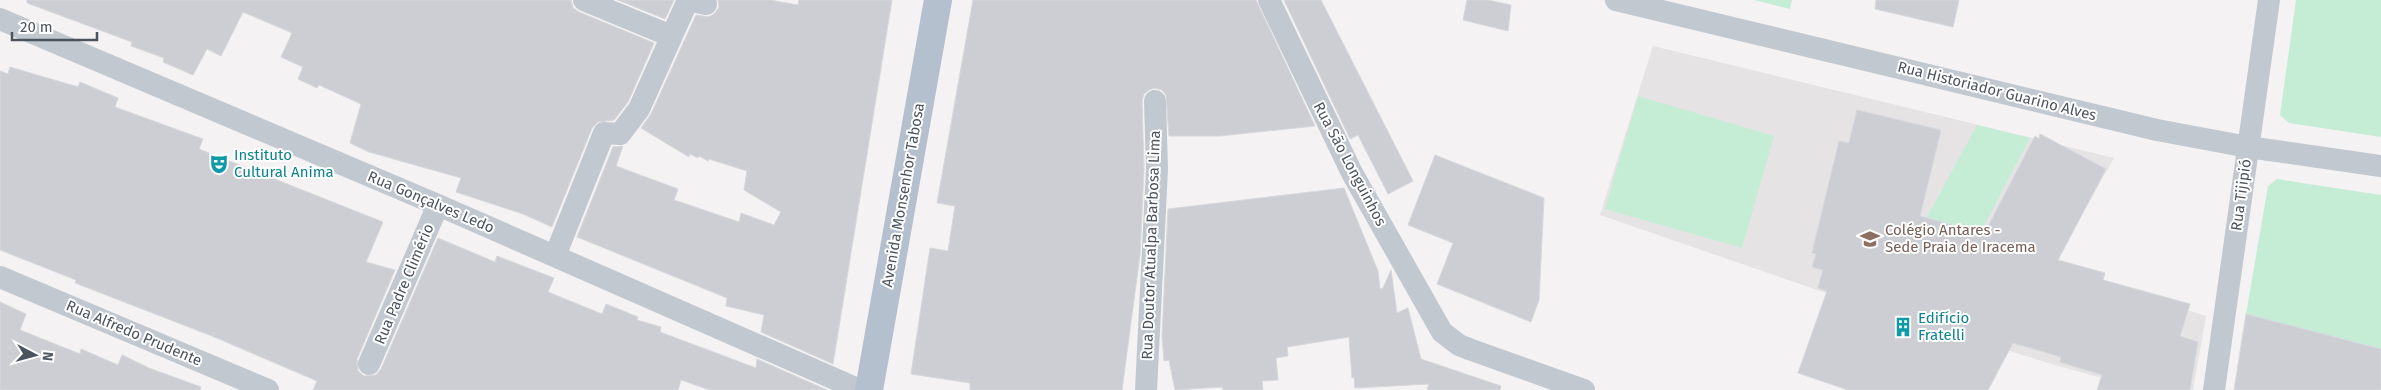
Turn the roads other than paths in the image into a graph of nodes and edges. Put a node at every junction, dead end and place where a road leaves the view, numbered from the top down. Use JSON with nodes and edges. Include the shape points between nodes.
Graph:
{"nodes":[{"id":1,"x":584,"y":0,"type":"edge"},
{"id":2,"x":938,"y":0,"type":"edge"},
{"id":3,"x":1269,"y":0,"type":"edge"},
{"id":4,"x":1616,"y":0,"type":"edge"},
{"id":5,"x":2269,"y":0,"type":"edge"},
{"id":6,"x":706,"y":4,"type":"dead end"},
{"id":7,"x":0,"y":19,"type":"edge"},
{"id":8,"x":671,"y":36,"type":"junction"},
{"id":9,"x":1155,"y":101,"type":"dead end"},
{"id":10,"x":2248,"y":147,"type":"junction"},
{"id":11,"x":2381,"y":166,"type":"edge"},
{"id":12,"x":438,"y":205,"type":"junction"},
{"id":13,"x":555,"y":256,"type":"junction"},
{"id":14,"x":0,"y":277,"type":"edge"},
{"id":15,"x":370,"y":364,"type":"dead end"},
{"id":16,"x":2216,"y":389,"type":"edge"},
{"id":17,"x":268,"y":390,"type":"edge"},
{"id":18,"x":860,"y":390,"type":"edge"},
{"id":19,"x":868,"y":390,"type":"edge"},
{"id":20,"x":1146,"y":390,"type":"edge"},
{"id":21,"x":1584,"y":390,"type":"edge"}],
"edges":[{"from":1,"to":8,"type":"street"},
{"from":2,"to":19,"type":"main road","name":"Avenida Monsenhor Tabosa"},
{"from":3,"to":21,"type":"street","name":"Rua São Longuinhos","via":[[1352,172],[1442,332],[1459,345]]},
{"from":4,"to":10,"type":"street","name":"Rua Historiador Guarino Alves","via":[[2157,130]]},
{"from":5,"to":10,"type":"street","name":"Rua Tijipió"},
{"from":6,"to":8,"type":"street","via":[[688,0]]},
{"from":7,"to":12,"type":"street","name":"Rua Gonçalves Ledo"},
{"from":8,"to":13,"type":"street","via":[[638,109],[620,134],[604,133]]},
{"from":9,"to":20,"type":"street","name":"Rua Doutor Atualpa Barbosa Lima","via":[[1157,169]]},
{"from":10,"to":11,"type":"street","name":"Rua Historiador Guarino Alves"},
{"from":10,"to":16,"type":"street","name":"Rua Tijipió"},
{"from":12,"to":13,"type":"street","name":"Rua Gonçalves Ledo"},
{"from":12,"to":15,"type":"street","name":"Rua Padre Climério"},
{"from":13,"to":18,"type":"street","name":"Rua Gonçalves Ledo"},
{"from":14,"to":17,"type":"street","name":"Rua Alfredo Prudente"}]}
